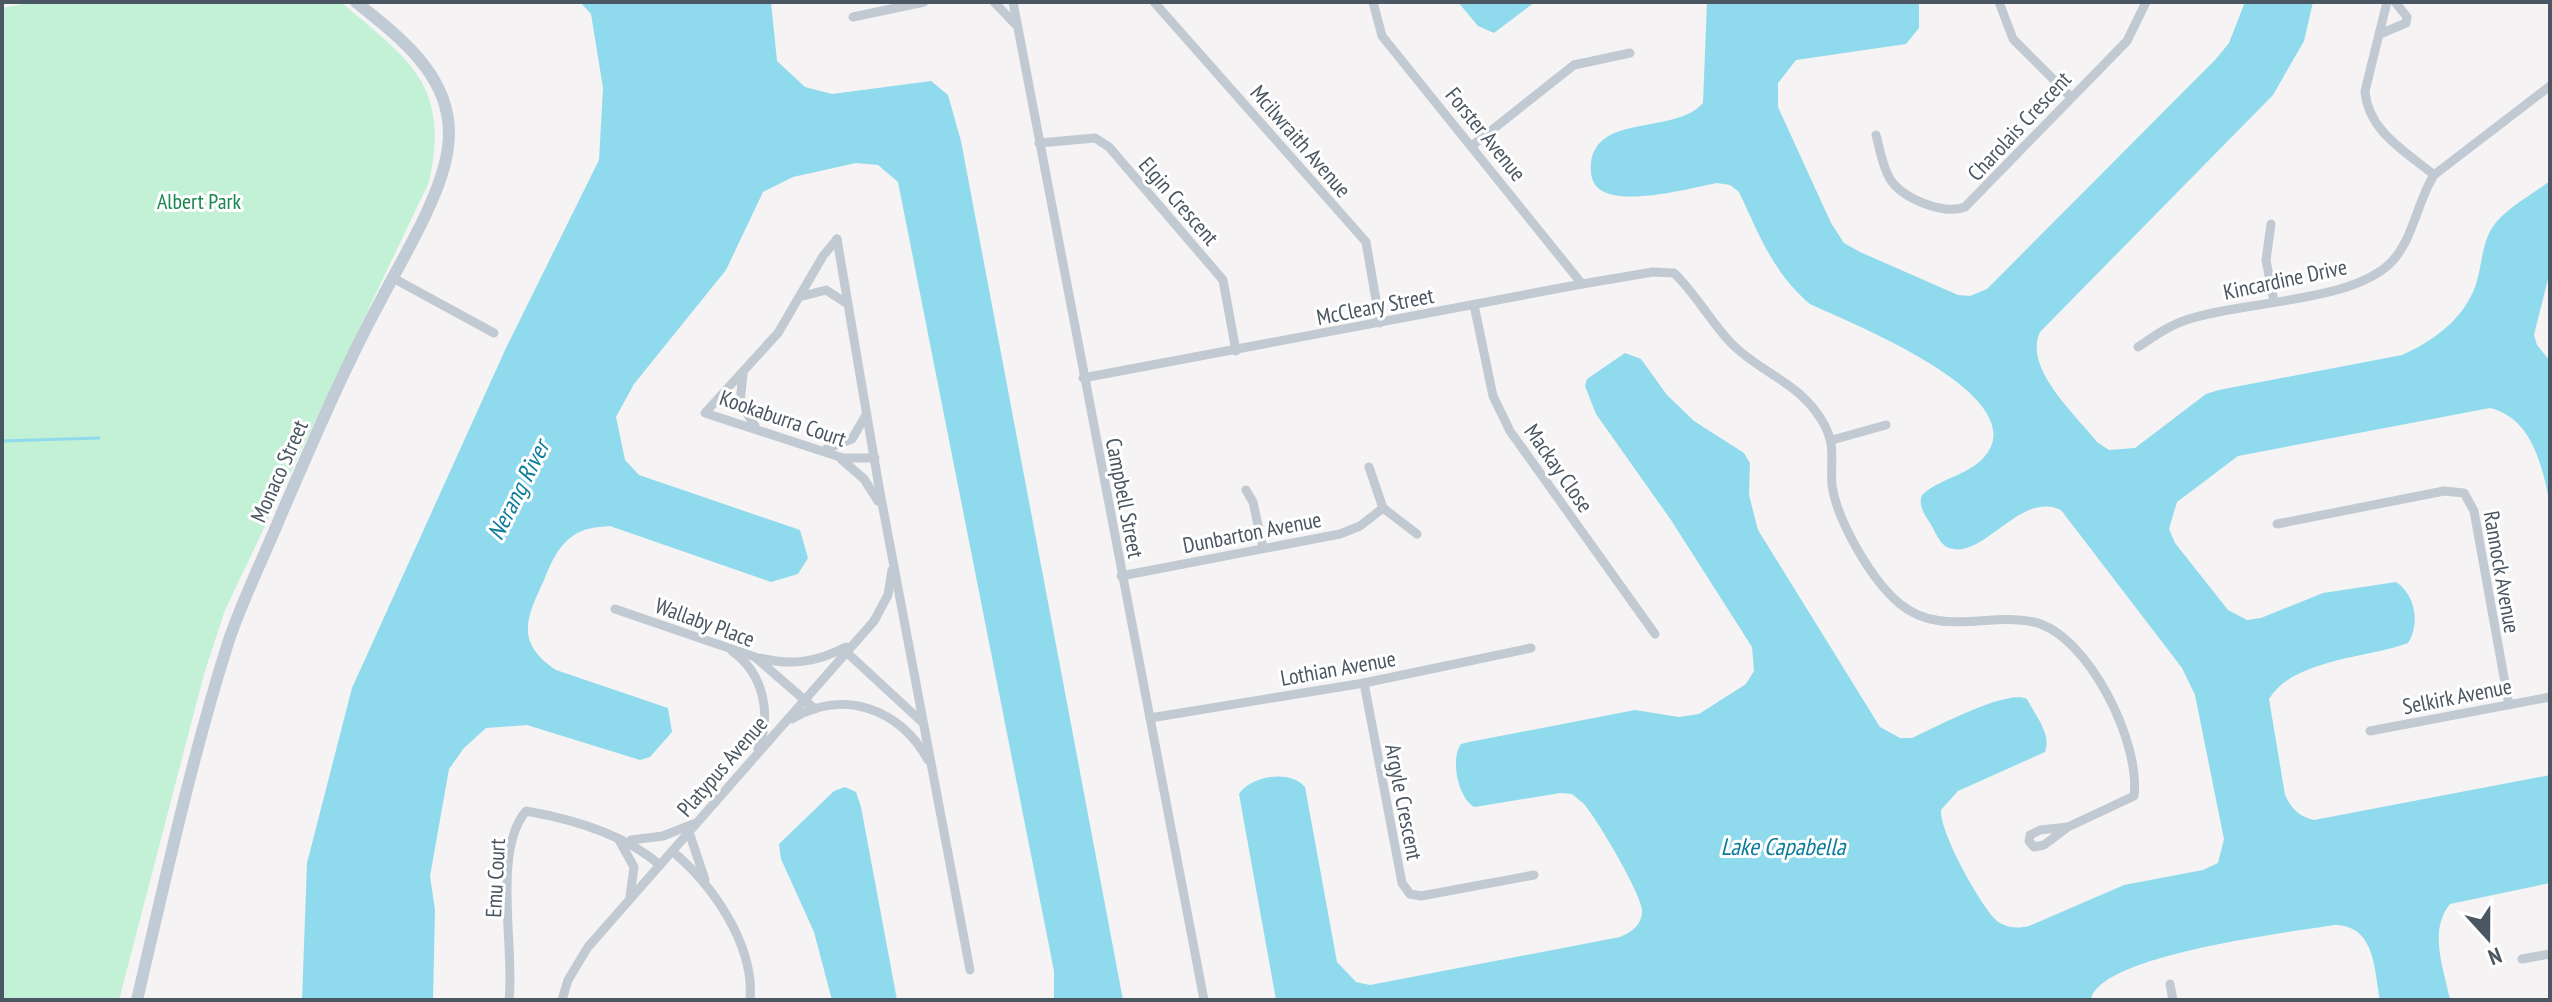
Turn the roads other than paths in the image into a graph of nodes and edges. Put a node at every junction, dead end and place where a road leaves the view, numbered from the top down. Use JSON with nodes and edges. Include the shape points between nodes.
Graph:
{"nodes":[{"id":1,"x":356,"y":2,"type":"edge"},
{"id":2,"x":924,"y":2,"type":"edge"},
{"id":3,"x":994,"y":2,"type":"edge"},
{"id":4,"x":1013,"y":2,"type":"edge"},
{"id":5,"x":1154,"y":2,"type":"edge"},
{"id":6,"x":1373,"y":2,"type":"edge"},
{"id":7,"x":1999,"y":2,"type":"edge"},
{"id":8,"x":2146,"y":2,"type":"edge"},
{"id":9,"x":2387,"y":2,"type":"edge"},
{"id":10,"x":2395,"y":2,"type":"edge"},
{"id":11,"x":853,"y":17,"type":"dead end"},
{"id":12,"x":1018,"y":27,"type":"junction"},
{"id":13,"x":2380,"y":34,"type":"junction"},
{"id":14,"x":1630,"y":53,"type":"dead end"},
{"id":15,"x":2550,"y":86,"type":"edge"},
{"id":16,"x":2071,"y":97,"type":"junction"},
{"id":17,"x":1876,"y":135,"type":"dead end"},
{"id":18,"x":1039,"y":143,"type":"junction"},
{"id":19,"x":1473,"y":145,"type":"junction"},
{"id":20,"x":2434,"y":175,"type":"junction"},
{"id":21,"x":2271,"y":224,"type":"dead end"},
{"id":22,"x":393,"y":278,"type":"junction"},
{"id":23,"x":1582,"y":284,"type":"junction"},
{"id":24,"x":802,"y":296,"type":"junction"},
{"id":25,"x":2274,"y":301,"type":"junction"},
{"id":26,"x":1474,"y":305,"type":"junction"},
{"id":27,"x":849,"y":309,"type":"junction"},
{"id":28,"x":1380,"y":323,"type":"junction"},
{"id":29,"x":494,"y":333,"type":"dead end"},
{"id":30,"x":2138,"y":347,"type":"dead end"},
{"id":31,"x":1236,"y":351,"type":"junction"},
{"id":32,"x":745,"y":371,"type":"junction"},
{"id":33,"x":1083,"y":378,"type":"junction"},
{"id":34,"x":867,"y":404,"type":"junction"},
{"id":35,"x":1886,"y":425,"type":"dead end"},
{"id":36,"x":760,"y":429,"type":"junction"},
{"id":37,"x":1832,"y":440,"type":"junction"},
{"id":38,"x":814,"y":448,"type":"junction"},
{"id":39,"x":833,"y":454,"type":"junction"},
{"id":40,"x":875,"y":458,"type":"junction"},
{"id":41,"x":1369,"y":467,"type":"dead end"},
{"id":42,"x":1246,"y":490,"type":"dead end"},
{"id":43,"x":1383,"y":508,"type":"junction"},
{"id":44,"x":884,"y":511,"type":"junction"},
{"id":45,"x":2277,"y":524,"type":"dead end"},
{"id":46,"x":1417,"y":534,"type":"dead end"},
{"id":47,"x":1263,"y":548,"type":"junction"},
{"id":48,"x":892,"y":551,"type":"junction"},
{"id":49,"x":1121,"y":576,"type":"junction"},
{"id":50,"x":615,"y":609,"type":"dead end"},
{"id":51,"x":1655,"y":634,"type":"dead end"},
{"id":52,"x":724,"y":646,"type":"junction"},
{"id":53,"x":1531,"y":648,"type":"dead end"},
{"id":54,"x":844,"y":650,"type":"junction"},
{"id":55,"x":753,"y":656,"type":"junction"},
{"id":56,"x":1364,"y":683,"type":"junction"},
{"id":57,"x":2550,"y":697,"type":"edge"},
{"id":58,"x":805,"y":700,"type":"junction"},
{"id":59,"x":2509,"y":705,"type":"junction"},
{"id":60,"x":815,"y":709,"type":"junction"},
{"id":61,"x":1150,"y":718,"type":"junction"},
{"id":62,"x":2370,"y":731,"type":"dead end"},
{"id":63,"x":777,"y":732,"type":"junction"},
{"id":64,"x":926,"y":733,"type":"junction"},
{"id":65,"x":752,"y":759,"type":"junction"},
{"id":66,"x":934,"y":774,"type":"junction"},
{"id":67,"x":697,"y":822,"type":"junction"},
{"id":68,"x":2068,"y":827,"type":"dead end"},
{"id":69,"x":689,"y":832,"type":"junction"},
{"id":70,"x":618,"y":839,"type":"junction"},
{"id":71,"x":672,"y":851,"type":"junction"},
{"id":72,"x":660,"y":865,"type":"junction"},
{"id":73,"x":1534,"y":875,"type":"dead end"},
{"id":74,"x":706,"y":883,"type":"junction"},
{"id":75,"x":624,"y":906,"type":"junction"},
{"id":76,"x":2550,"y":954,"type":"edge"},
{"id":77,"x":2522,"y":959,"type":"dead end"},
{"id":78,"x":970,"y":970,"type":"dead end"},
{"id":79,"x":2170,"y":984,"type":"dead end"},
{"id":80,"x":137,"y":1000,"type":"edge"},
{"id":81,"x":509,"y":1000,"type":"edge"},
{"id":82,"x":562,"y":1000,"type":"edge"},
{"id":83,"x":750,"y":1000,"type":"edge"},
{"id":84,"x":1204,"y":1000,"type":"edge"},
{"id":85,"x":2173,"y":1000,"type":"edge"}],
"edges":[{"from":1,"to":22,"type":"street","name":"Monaco Street","via":[[419,56],[438,87],[447,122],[444,166]]},
{"from":2,"to":11,"type":"street"},
{"from":3,"to":12,"type":"street"},
{"from":4,"to":12,"type":"street","name":"Campbell Street"},
{"from":5,"to":28,"type":"street","name":"Mcilwraith Avenue","via":[[1366,242]]},
{"from":6,"to":19,"type":"street","name":"Forster Avenue","via":[[1382,36]]},
{"from":7,"to":16,"type":"street","via":[[2013,39]]},
{"from":8,"to":16,"type":"street","name":"Charolais Crescent","via":[[2127,41]]},
{"from":9,"to":13,"type":"street"},
{"from":10,"to":13,"type":"street","via":[[2406,23]]},
{"from":12,"to":18,"type":"street","name":"Campbell Street"},
{"from":13,"to":20,"type":"street","via":[[2365,91],[2373,124]]},
{"from":14,"to":19,"type":"street","via":[[1574,65]]},
{"from":15,"to":20,"type":"street","name":"Kincardine Drive"},
{"from":16,"to":17,"type":"street","name":"Charolais Crescent","via":[[1975,199],[1959,209],[1942,209],[1900,190],[1886,171]]},
{"from":18,"to":31,"type":"street","name":"Elgin Crescent","via":[[1095,138],[1109,147],[1223,280]]},
{"from":18,"to":33,"type":"street","name":"Campbell Street"},
{"from":19,"to":23,"type":"street","name":"Forster Avenue"},
{"from":20,"to":25,"type":"street","name":"Kincardine Drive","via":[[2408,237],[2386,267],[2353,285]]},
{"from":21,"to":25,"type":"street","via":[[2266,260]]},
{"from":22,"to":29,"type":"street"},
{"from":22,"to":80,"type":"street","name":"Monaco Street","via":[[352,357],[229,641],[179,817]]},
{"from":23,"to":26,"type":"street","name":"McCleary Street"},
{"from":23,"to":37,"type":"street","name":"McCleary Street","via":[[1674,273],[1731,343],[1801,393]]},
{"from":24,"to":27,"type":"street","via":[[832,292]]},
{"from":24,"to":27,"type":"street","name":"Kookaburra Court","via":[[837,239]]},
{"from":24,"to":32,"type":"street","name":"Kookaburra Court"},
{"from":25,"to":30,"type":"street","name":"Kincardine Drive","via":[[2183,321]]},
{"from":26,"to":28,"type":"street","name":"McCleary Street"},
{"from":26,"to":51,"type":"street","name":"Mackay Close","via":[[1493,396],[1510,431]]},
{"from":27,"to":34,"type":"street"},
{"from":28,"to":31,"type":"street","name":"McCleary Street"},
{"from":31,"to":33,"type":"street","name":"McCleary Street"},
{"from":32,"to":36,"type":"street","via":[[741,404]]},
{"from":32,"to":36,"type":"street","name":"Kookaburra Court","via":[[705,413]]},
{"from":33,"to":49,"type":"street","name":"Campbell Street"},
{"from":34,"to":38,"type":"street","via":[[863,423],[849,441],[835,448]]},
{"from":34,"to":40,"type":"street"},
{"from":35,"to":37,"type":"street"},
{"from":36,"to":38,"type":"street","name":"Kookaburra Court"},
{"from":37,"to":68,"type":"street","via":[[1838,514],[1882,585],[1900,604],[1921,618],[1954,624],[2005,618],[2038,623],[2065,640],[2118,710],[2136,780],[2134,796]]},
{"from":38,"to":39,"type":"street","name":"Kookaburra Court"},
{"from":39,"to":40,"type":"street","name":"Kookaburra Court"},
{"from":39,"to":44,"type":"street","via":[[864,479]]},
{"from":40,"to":44,"type":"street"},
{"from":41,"to":43,"type":"street"},
{"from":42,"to":47,"type":"street"},
{"from":43,"to":46,"type":"street"},
{"from":43,"to":47,"type":"street","name":"Dunbarton Avenue","via":[[1340,534]]},
{"from":44,"to":48,"type":"street"},
{"from":45,"to":59,"type":"street","name":"Rannock Avenue","via":[[2444,491],[2464,493],[2474,511]]},
{"from":47,"to":49,"type":"street","name":"Dunbarton Avenue"},
{"from":48,"to":54,"type":"street","via":[[885,604]]},
{"from":48,"to":64,"type":"street"},
{"from":49,"to":61,"type":"street","name":"Campbell Street"},
{"from":50,"to":52,"type":"street","name":"Wallaby Place"},
{"from":52,"to":55,"type":"street","name":"Wallaby Place"},
{"from":52,"to":65,"type":"street","via":[[748,666],[763,697],[762,738]]},
{"from":53,"to":56,"type":"street","name":"Lothian Avenue"},
{"from":54,"to":55,"type":"street","via":[[804,662]]},
{"from":54,"to":58,"type":"street","name":"Platypus Avenue"},
{"from":54,"to":64,"type":"street","via":[[912,710]]},
{"from":55,"to":58,"type":"street","name":"Wallaby Place"},
{"from":56,"to":61,"type":"street","name":"Lothian Avenue"},
{"from":56,"to":73,"type":"street","name":"Argyle Crescent","via":[[1402,883],[1410,894]]},
{"from":57,"to":59,"type":"street","name":"Selkirk Avenue"},
{"from":58,"to":60,"type":"street","name":"Wallaby Place"},
{"from":58,"to":63,"type":"street","name":"Platypus Avenue"},
{"from":59,"to":62,"type":"street","name":"Selkirk Avenue"},
{"from":60,"to":63,"type":"street"},
{"from":60,"to":66,"type":"street","via":[[852,704],[886,715],[916,742]]},
{"from":61,"to":84,"type":"street","name":"Campbell Street"},
{"from":63,"to":65,"type":"street","name":"Platypus Avenue"},
{"from":64,"to":66,"type":"street"},
{"from":65,"to":67,"type":"street","name":"Platypus Avenue"},
{"from":66,"to":78,"type":"street"},
{"from":67,"to":69,"type":"street","name":"Platypus Avenue"},
{"from":67,"to":70,"type":"street","via":[[657,837]]},
{"from":69,"to":71,"type":"street","name":"Platypus Avenue"},
{"from":69,"to":74,"type":"street"},
{"from":70,"to":72,"type":"street","name":"Emu Court","via":[[637,845]]},
{"from":70,"to":75,"type":"street","via":[[635,870]]},
{"from":70,"to":81,"type":"street","name":"Emu Court","via":[[548,815],[522,815],[510,859]]},
{"from":71,"to":72,"type":"street","name":"Platypus Avenue"},
{"from":71,"to":74,"type":"street"},
{"from":72,"to":75,"type":"street","name":"Platypus Avenue"},
{"from":74,"to":83,"type":"street","via":[[743,951]]},
{"from":75,"to":82,"type":"street","name":"Platypus Avenue","via":[[577,963]]},
{"from":76,"to":77,"type":"street"},
{"from":79,"to":85,"type":"street"}]}
